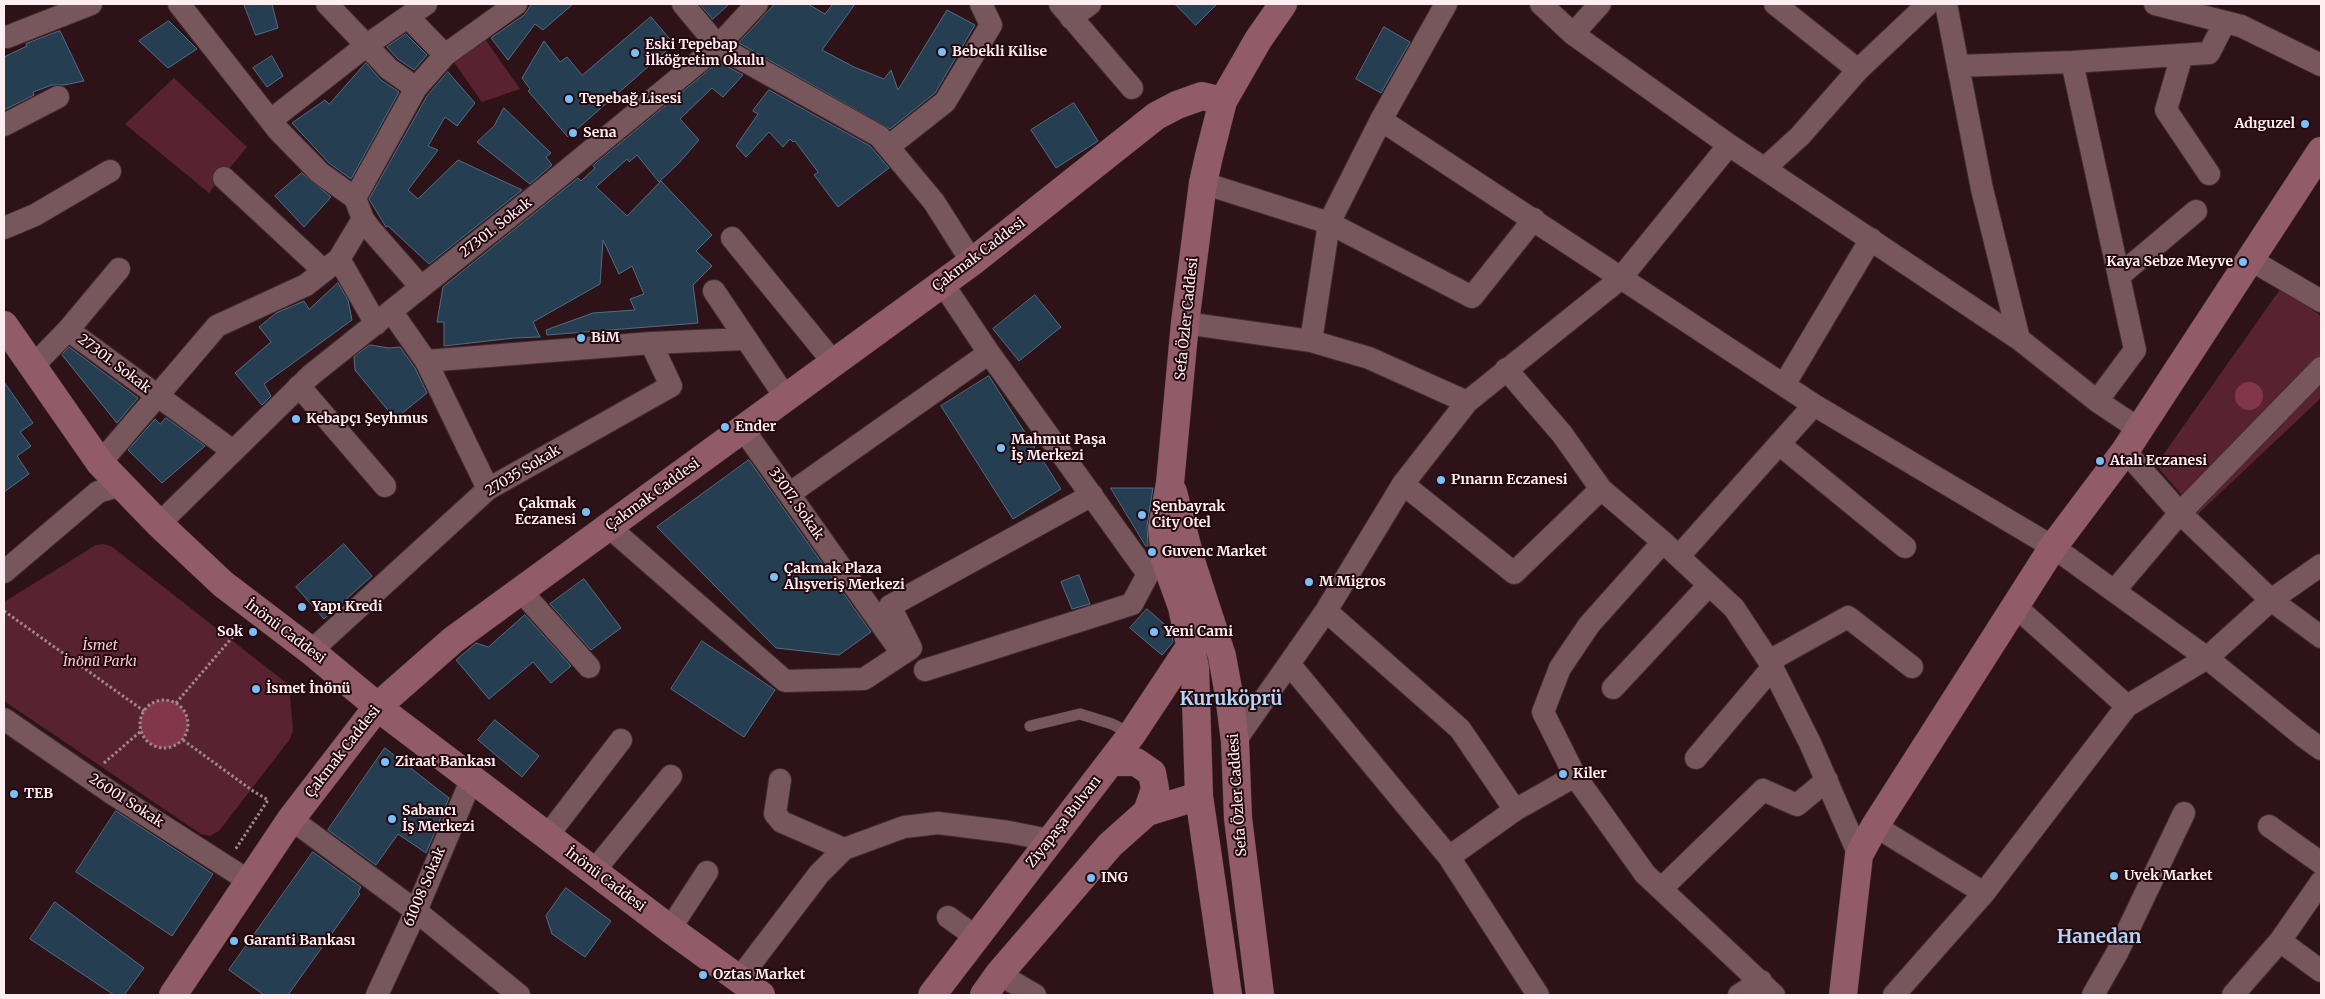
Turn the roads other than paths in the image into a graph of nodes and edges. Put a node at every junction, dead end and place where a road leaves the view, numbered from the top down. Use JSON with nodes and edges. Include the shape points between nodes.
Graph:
{"nodes":[{"id":1,"x":91,"y":4,"type":"edge"},
{"id":2,"x":327,"y":4,"type":"edge"},
{"id":3,"x":426,"y":4,"type":"edge"},
{"id":4,"x":516,"y":4,"type":"edge"},
{"id":5,"x":683,"y":4,"type":"edge"},
{"id":6,"x":757,"y":4,"type":"edge"},
{"id":7,"x":981,"y":4,"type":"edge"},
{"id":8,"x":1090,"y":4,"type":"edge"},
{"id":9,"x":1267,"y":4,"type":"edge"},
{"id":10,"x":1283,"y":4,"type":"edge"},
{"id":11,"x":1541,"y":4,"type":"edge"},
{"id":12,"x":1600,"y":4,"type":"edge"},
{"id":13,"x":1775,"y":4,"type":"edge"},
{"id":14,"x":1928,"y":4,"type":"edge"},
{"id":15,"x":1946,"y":4,"type":"edge"},
{"id":16,"x":2155,"y":4,"type":"edge"},
{"id":17,"x":182,"y":5,"type":"edge"},
{"id":18,"x":1435,"y":9,"type":"edge"},
{"id":19,"x":1066,"y":11,"type":"edge"},
{"id":20,"x":408,"y":17,"type":"junction"},
{"id":21,"x":2225,"y":22,"type":"junction"},
{"id":22,"x":1573,"y":34,"type":"junction"},
{"id":23,"x":5,"y":38,"type":"edge"},
{"id":24,"x":1258,"y":40,"type":"junction"},
{"id":25,"x":367,"y":45,"type":"junction"},
{"id":26,"x":718,"y":46,"type":"junction"},
{"id":27,"x":445,"y":55,"type":"junction"},
{"id":28,"x":2182,"y":55,"type":"junction"},
{"id":29,"x":2072,"y":62,"type":"junction"},
{"id":30,"x":2321,"y":65,"type":"edge"},
{"id":31,"x":1958,"y":66,"type":"junction"},
{"id":32,"x":1858,"y":70,"type":"junction"},
{"id":33,"x":416,"y":88,"type":"junction"},
{"id":34,"x":1132,"y":88,"type":"dead end"},
{"id":35,"x":58,"y":97,"type":"dead end"},
{"id":36,"x":1223,"y":101,"type":"junction"},
{"id":37,"x":271,"y":120,"type":"junction"},
{"id":38,"x":1381,"y":120,"type":"junction"},
{"id":39,"x":4,"y":125,"type":"edge"},
{"id":40,"x":1729,"y":145,"type":"junction"},
{"id":41,"x":888,"y":147,"type":"junction"},
{"id":42,"x":2321,"y":151,"type":"edge"},
{"id":43,"x":1765,"y":168,"type":"junction"},
{"id":44,"x":110,"y":171,"type":"dead end"},
{"id":45,"x":2209,"y":174,"type":"dead end"},
{"id":46,"x":224,"y":178,"type":"dead end"},
{"id":47,"x":1204,"y":183,"type":"junction"},
{"id":48,"x":355,"y":198,"type":"junction"},
{"id":49,"x":2196,"y":211,"type":"dead end"},
{"id":50,"x":363,"y":218,"type":"junction"},
{"id":51,"x":1534,"y":219,"type":"junction"},
{"id":52,"x":1329,"y":223,"type":"junction"},
{"id":53,"x":4,"y":228,"type":"edge"},
{"id":54,"x":732,"y":238,"type":"dead end"},
{"id":55,"x":1871,"y":239,"type":"junction"},
{"id":56,"x":2250,"y":260,"type":"junction"},
{"id":57,"x":972,"y":262,"type":"junction"},
{"id":58,"x":332,"y":265,"type":"junction"},
{"id":59,"x":119,"y":269,"type":"dead end"},
{"id":60,"x":2119,"y":276,"type":"junction"},
{"id":61,"x":1620,"y":279,"type":"junction"},
{"id":62,"x":943,"y":284,"type":"junction"},
{"id":63,"x":422,"y":287,"type":"junction"},
{"id":64,"x":714,"y":291,"type":"dead end"},
{"id":65,"x":2321,"y":302,"type":"edge"},
{"id":66,"x":383,"y":318,"type":"junction"},
{"id":67,"x":1185,"y":323,"type":"junction"},
{"id":68,"x":4,"y":325,"type":"edge"},
{"id":69,"x":68,"y":330,"type":"junction"},
{"id":70,"x":744,"y":338,"type":"junction"},
{"id":71,"x":2020,"y":339,"type":"junction"},
{"id":72,"x":1311,"y":341,"type":"junction"},
{"id":73,"x":651,"y":343,"type":"junction"},
{"id":74,"x":989,"y":353,"type":"junction"},
{"id":75,"x":426,"y":361,"type":"junction"},
{"id":76,"x":834,"y":363,"type":"junction"},
{"id":77,"x":33,"y":366,"type":"junction"},
{"id":78,"x":2321,"y":368,"type":"edge"},
{"id":79,"x":1506,"y":369,"type":"junction"},
{"id":80,"x":1784,"y":385,"type":"junction"},
{"id":81,"x":299,"y":386,"type":"junction"},
{"id":82,"x":157,"y":397,"type":"junction"},
{"id":83,"x":786,"y":398,"type":"junction"},
{"id":84,"x":2097,"y":401,"type":"junction"},
{"id":85,"x":1467,"y":402,"type":"junction"},
{"id":86,"x":1814,"y":405,"type":"junction"},
{"id":87,"x":743,"y":429,"type":"junction"},
{"id":88,"x":2132,"y":440,"type":"junction"},
{"id":89,"x":1779,"y":444,"type":"junction"},
{"id":90,"x":233,"y":451,"type":"junction"},
{"id":91,"x":100,"y":463,"type":"junction"},
{"id":92,"x":1170,"y":483,"type":"junction"},
{"id":93,"x":1403,"y":484,"type":"junction"},
{"id":94,"x":122,"y":485,"type":"junction"},
{"id":95,"x":385,"y":486,"type":"dead end"},
{"id":96,"x":1601,"y":489,"type":"junction"},
{"id":97,"x":488,"y":490,"type":"junction"},
{"id":98,"x":789,"y":494,"type":"junction"},
{"id":99,"x":1092,"y":495,"type":"junction"},
{"id":100,"x":2180,"y":513,"type":"junction"},
{"id":101,"x":159,"y":524,"type":"junction"},
{"id":102,"x":609,"y":526,"type":"junction"},
{"id":103,"x":1905,"y":547,"type":"dead end"},
{"id":104,"x":2053,"y":547,"type":"junction"},
{"id":105,"x":1671,"y":549,"type":"junction"},
{"id":106,"x":2321,"y":565,"type":"edge"},
{"id":107,"x":4,"y":572,"type":"edge"},
{"id":108,"x":1709,"y":585,"type":"junction"},
{"id":109,"x":2115,"y":590,"type":"junction"},
{"id":110,"x":521,"y":591,"type":"junction"},
{"id":111,"x":2271,"y":600,"type":"junction"},
{"id":112,"x":2016,"y":607,"type":"junction"},
{"id":113,"x":1326,"y":611,"type":"junction"},
{"id":114,"x":2321,"y":637,"type":"edge"},
{"id":115,"x":1191,"y":645,"type":"junction"},
{"id":116,"x":311,"y":651,"type":"junction"},
{"id":117,"x":901,"y":653,"type":"junction"},
{"id":118,"x":2207,"y":658,"type":"junction"},
{"id":119,"x":1290,"y":665,"type":"junction"},
{"id":120,"x":1770,"y":665,"type":"junction"},
{"id":121,"x":589,"y":667,"type":"dead end"},
{"id":122,"x":1912,"y":667,"type":"dead end"},
{"id":123,"x":925,"y":670,"type":"dead end"},
{"id":124,"x":1612,"y":688,"type":"dead end"},
{"id":125,"x":378,"y":706,"type":"junction"},
{"id":126,"x":2127,"y":706,"type":"junction"},
{"id":127,"x":4,"y":719,"type":"edge"},
{"id":128,"x":1030,"y":726,"type":"dead end"},
{"id":129,"x":1132,"y":734,"type":"junction"},
{"id":130,"x":621,"y":740,"type":"dead end"},
{"id":131,"x":1235,"y":741,"type":"junction"},
{"id":132,"x":2321,"y":749,"type":"edge"},
{"id":133,"x":1696,"y":758,"type":"dead end"},
{"id":134,"x":1111,"y":762,"type":"junction"},
{"id":135,"x":671,"y":776,"type":"dead end"},
{"id":136,"x":1574,"y":776,"type":"junction"},
{"id":137,"x":472,"y":778,"type":"junction"},
{"id":138,"x":780,"y":780,"type":"dead end"},
{"id":139,"x":1827,"y":780,"type":"junction"},
{"id":140,"x":1199,"y":796,"type":"junction"},
{"id":141,"x":1515,"y":810,"type":"junction"},
{"id":142,"x":1147,"y":812,"type":"junction"},
{"id":143,"x":2184,"y":813,"type":"dead end"},
{"id":144,"x":291,"y":819,"type":"junction"},
{"id":145,"x":1875,"y":826,"type":"junction"},
{"id":146,"x":2269,"y":826,"type":"dead end"},
{"id":147,"x":548,"y":836,"type":"junction"},
{"id":148,"x":1049,"y":840,"type":"junction"},
{"id":149,"x":844,"y":849,"type":"junction"},
{"id":150,"x":1859,"y":855,"type":"junction"},
{"id":151,"x":1449,"y":857,"type":"junction"},
{"id":152,"x":594,"y":871,"type":"junction"},
{"id":153,"x":707,"y":872,"type":"dead end"},
{"id":154,"x":2321,"y":879,"type":"edge"},
{"id":155,"x":249,"y":881,"type":"junction"},
{"id":156,"x":1661,"y":889,"type":"junction"},
{"id":157,"x":1984,"y":893,"type":"junction"},
{"id":158,"x":416,"y":911,"type":"junction"},
{"id":159,"x":948,"y":917,"type":"dead end"},
{"id":160,"x":670,"y":929,"type":"junction"},
{"id":161,"x":976,"y":937,"type":"junction"},
{"id":162,"x":2280,"y":941,"type":"junction"},
{"id":163,"x":2321,"y":971,"type":"edge"},
{"id":164,"x":739,"y":979,"type":"junction"},
{"id":165,"x":991,"y":985,"type":"edge"},
{"id":166,"x":1767,"y":988,"type":"edge"},
{"id":167,"x":1528,"y":992,"type":"edge"},
{"id":168,"x":173,"y":995,"type":"edge"},
{"id":169,"x":377,"y":995,"type":"edge"},
{"id":170,"x":519,"y":995,"type":"edge"},
{"id":171,"x":761,"y":995,"type":"edge"},
{"id":172,"x":932,"y":995,"type":"edge"},
{"id":173,"x":1035,"y":995,"type":"edge"},
{"id":174,"x":1228,"y":995,"type":"edge"},
{"id":175,"x":1260,"y":995,"type":"edge"},
{"id":176,"x":1740,"y":995,"type":"edge"},
{"id":177,"x":1843,"y":995,"type":"edge"},
{"id":178,"x":1894,"y":995,"type":"edge"},
{"id":179,"x":2093,"y":995,"type":"edge"},
{"id":180,"x":2233,"y":995,"type":"edge"}],
"edges":[{"from":1,"to":23,"type":"street"},
{"from":2,"to":25,"type":"street"},
{"from":3,"to":20,"type":"street"},
{"from":4,"to":27,"type":"street"},
{"from":5,"to":26,"type":"street"},
{"from":6,"to":26,"type":"street","name":"27301. Sokak"},
{"from":7,"to":41,"type":"street","via":[[991,25],[945,102]]},
{"from":8,"to":19,"type":"street"},
{"from":9,"to":24,"type":"main road"},
{"from":10,"to":24,"type":"main road"},
{"from":11,"to":22,"type":"street"},
{"from":12,"to":22,"type":"street"},
{"from":13,"to":32,"type":"street"},
{"from":14,"to":32,"type":"street"},
{"from":15,"to":31,"type":"street"},
{"from":16,"to":21,"type":"street"},
{"from":17,"to":37,"type":"street"},
{"from":18,"to":38,"type":"street"},
{"from":19,"to":34,"type":"street"},
{"from":20,"to":25,"type":"street"},
{"from":20,"to":27,"type":"street"},
{"from":21,"to":28,"type":"street","via":[[2209,53]]},
{"from":21,"to":30,"type":"street","via":[[2241,26]]},
{"from":22,"to":40,"type":"street"},
{"from":24,"to":36,"type":"main road","name":"Sefa Özler Caddesi"},
{"from":25,"to":33,"type":"street","via":[[389,69]]},
{"from":25,"to":37,"type":"street"},
{"from":26,"to":41,"type":"street","via":[[872,132]]},
{"from":26,"to":63,"type":"street","name":"27301. Sokak"},
{"from":27,"to":33,"type":"street"},
{"from":28,"to":29,"type":"street"},
{"from":28,"to":45,"type":"street","via":[[2166,110]]},
{"from":29,"to":31,"type":"street"},
{"from":29,"to":60,"type":"street"},
{"from":31,"to":71,"type":"street","via":[[1982,189]]},
{"from":32,"to":43,"type":"street","via":[[1800,136]]},
{"from":33,"to":48,"type":"street"},
{"from":35,"to":39,"type":"street"},
{"from":36,"to":47,"type":"main road","name":"Sefa Özler Caddesi"},
{"from":36,"to":57,"type":"main road","name":"Çakmak Caddesi","via":[[1202,96],[1156,116]]},
{"from":37,"to":48,"type":"street","via":[[320,173]]},
{"from":38,"to":51,"type":"street"},
{"from":38,"to":52,"type":"street"},
{"from":40,"to":43,"type":"street"},
{"from":40,"to":61,"type":"street"},
{"from":41,"to":57,"type":"street","via":[[934,202]]},
{"from":42,"to":56,"type":"main road"},
{"from":43,"to":55,"type":"street"},
{"from":44,"to":53,"type":"street","via":[[35,215]]},
{"from":46,"to":58,"type":"street"},
{"from":47,"to":52,"type":"street"},
{"from":47,"to":67,"type":"main road","name":"Sefa Özler Caddesi"},
{"from":48,"to":50,"type":"street"},
{"from":49,"to":60,"type":"street"},
{"from":50,"to":58,"type":"street"},
{"from":50,"to":63,"type":"street"},
{"from":51,"to":52,"type":"street","via":[[1472,297]]},
{"from":51,"to":61,"type":"street"},
{"from":52,"to":72,"type":"street"},
{"from":54,"to":76,"type":"street"},
{"from":55,"to":71,"type":"street"},
{"from":55,"to":80,"type":"street"},
{"from":56,"to":65,"type":"street"},
{"from":56,"to":88,"type":"main road"},
{"from":57,"to":62,"type":"main road","name":"Çakmak Caddesi"},
{"from":58,"to":66,"type":"street"},
{"from":58,"to":82,"type":"street","via":[[306,285],[217,326]]},
{"from":59,"to":69,"type":"street"},
{"from":60,"to":84,"type":"street","via":[[2135,350]]},
{"from":61,"to":79,"type":"street"},
{"from":61,"to":80,"type":"street"},
{"from":62,"to":74,"type":"street"},
{"from":62,"to":76,"type":"main road","name":"Çakmak Caddesi"},
{"from":63,"to":66,"type":"street","name":"27301. Sokak"},
{"from":64,"to":70,"type":"street"},
{"from":66,"to":75,"type":"street"},
{"from":66,"to":81,"type":"street","name":"27301. Sokak"},
{"from":67,"to":72,"type":"street"},
{"from":67,"to":92,"type":"main road","name":"Sefa Özler Caddesi"},
{"from":68,"to":77,"type":"main road","name":"İnönü Caddesi"},
{"from":69,"to":77,"type":"street"},
{"from":69,"to":82,"type":"street","name":"27301. Sokak"},
{"from":70,"to":73,"type":"street"},
{"from":70,"to":83,"type":"street"},
{"from":71,"to":84,"type":"street"},
{"from":72,"to":85,"type":"street","via":[[1369,358]]},
{"from":73,"to":75,"type":"street"},
{"from":73,"to":97,"type":"street","name":"27035 Sokak","via":[[671,386]]},
{"from":74,"to":98,"type":"street"},
{"from":74,"to":99,"type":"street"},
{"from":75,"to":97,"type":"street"},
{"from":76,"to":83,"type":"main road","name":"Çakmak Caddesi"},
{"from":77,"to":91,"type":"main road","name":"İnönü Caddesi"},
{"from":78,"to":100,"type":"street"},
{"from":79,"to":85,"type":"street"},
{"from":79,"to":96,"type":"street","via":[[1562,434]]},
{"from":80,"to":86,"type":"street"},
{"from":81,"to":90,"type":"street","name":"27301. Sokak"},
{"from":81,"to":95,"type":"street"},
{"from":82,"to":90,"type":"street","name":"27301. Sokak"},
{"from":82,"to":91,"type":"street"},
{"from":83,"to":87,"type":"main road","name":"Çakmak Caddesi"},
{"from":84,"to":88,"type":"street"},
{"from":85,"to":93,"type":"street"},
{"from":86,"to":89,"type":"street"},
{"from":86,"to":104,"type":"street"},
{"from":87,"to":98,"type":"street","name":"33017. Sokak"},
{"from":87,"to":102,"type":"main road","name":"Çakmak Caddesi"},
{"from":88,"to":100,"type":"street"},
{"from":88,"to":104,"type":"main road"},
{"from":89,"to":103,"type":"street"},
{"from":89,"to":105,"type":"street"},
{"from":90,"to":101,"type":"street","name":"27301. Sokak"},
{"from":91,"to":94,"type":"main road","name":"İnönü Caddesi"},
{"from":92,"to":115,"type":"main road","name":"Sefa Özler Caddesi","via":[[1162,528],[1165,560],[1182,607]]},
{"from":92,"to":131,"type":"main road","name":"Sefa Özler Caddesi","via":[[1222,656]]},
{"from":93,"to":96,"type":"street","via":[[1514,573]]},
{"from":93,"to":113,"type":"street"},
{"from":94,"to":101,"type":"main road","name":"İnönü Caddesi"},
{"from":94,"to":107,"type":"street","via":[[98,492]]},
{"from":96,"to":105,"type":"street"},
{"from":97,"to":116,"type":"street","name":"27035 Sokak"},
{"from":98,"to":117,"type":"street","name":"33017. Sokak"},
{"from":99,"to":117,"type":"street","via":[[890,606],[911,648]]},
{"from":99,"to":123,"type":"street","via":[[1148,574],[1132,604]]},
{"from":100,"to":109,"type":"street"},
{"from":100,"to":111,"type":"street"},
{"from":101,"to":116,"type":"main road","name":"İnönü Caddesi","via":[[222,584]]},
{"from":102,"to":110,"type":"main road","name":"Çakmak Caddesi"},
{"from":102,"to":117,"type":"street","via":[[785,681],[864,679]]},
{"from":104,"to":109,"type":"street"},
{"from":104,"to":112,"type":"main road"},
{"from":105,"to":108,"type":"street"},
{"from":105,"to":136,"type":"street","via":[[1589,626],[1560,668],[1543,712]]},
{"from":106,"to":111,"type":"street"},
{"from":108,"to":120,"type":"street","via":[[1734,608]]},
{"from":108,"to":124,"type":"street"},
{"from":109,"to":118,"type":"street"},
{"from":110,"to":121,"type":"street"},
{"from":110,"to":125,"type":"main road","name":"Çakmak Caddesi","via":[[453,640]]},
{"from":111,"to":114,"type":"street"},
{"from":111,"to":118,"type":"street"},
{"from":112,"to":126,"type":"street"},
{"from":112,"to":145,"type":"main road"},
{"from":113,"to":119,"type":"street"},
{"from":113,"to":141,"type":"street","via":[[1460,729]]},
{"from":115,"to":129,"type":"main road","name":"Ziyapaşa Bulvarı"},
{"from":115,"to":140,"type":"main road","name":"Sefa Özler Caddesi","via":[[1196,686]]},
{"from":116,"to":125,"type":"main road","name":"İnönü Caddesi"},
{"from":118,"to":126,"type":"street"},
{"from":118,"to":132,"type":"street"},
{"from":119,"to":131,"type":"street"},
{"from":119,"to":151,"type":"street"},
{"from":120,"to":122,"type":"street","via":[[1848,617]]},
{"from":120,"to":133,"type":"street"},
{"from":120,"to":139,"type":"street"},
{"from":125,"to":137,"type":"main road","name":"İnönü Caddesi"},
{"from":125,"to":144,"type":"main road","name":"Çakmak Caddesi"},
{"from":126,"to":157,"type":"street"},
{"from":127,"to":155,"type":"street","name":"26001 Sokak"},
{"from":128,"to":129,"type":"lane","via":[[1080,714]]},
{"from":129,"to":134,"type":"main road","name":"Ziyapaşa Bulvarı"},
{"from":130,"to":147,"type":"street"},
{"from":131,"to":175,"type":"main road","name":"Sefa Özler Caddesi","via":[[1238,818]]},
{"from":134,"to":142,"type":"main road","via":[[1136,762],[1152,773],[1155,788]]},
{"from":134,"to":148,"type":"main road","name":"Ziyapaşa Bulvarı"},
{"from":135,"to":152,"type":"street"},
{"from":136,"to":141,"type":"street"},
{"from":136,"to":156,"type":"street","via":[[1645,874]]},
{"from":137,"to":147,"type":"main road","name":"İnönü Caddesi"},
{"from":137,"to":158,"type":"street","name":"61008 Sokak"},
{"from":138,"to":149,"type":"street","via":[[776,814],[782,822]]},
{"from":139,"to":150,"type":"street"},
{"from":139,"to":156,"type":"street","via":[[1797,805],[1763,790]]},
{"from":140,"to":142,"type":"main road"},
{"from":140,"to":174,"type":"main road","name":"Sefa Özler Caddesi"},
{"from":141,"to":151,"type":"street"},
{"from":142,"to":165,"type":"main road","via":[[1110,845]]},
{"from":143,"to":179,"type":"street","via":[[2117,953]]},
{"from":144,"to":155,"type":"main road","name":"Çakmak Caddesi"},
{"from":144,"to":158,"type":"street"},
{"from":145,"to":150,"type":"main road"},
{"from":145,"to":157,"type":"street"},
{"from":146,"to":154,"type":"street"},
{"from":147,"to":152,"type":"main road","name":"İnönü Caddesi"},
{"from":148,"to":149,"type":"street","via":[[938,823],[904,827]]},
{"from":148,"to":161,"type":"main road","name":"Ziyapaşa Bulvarı"},
{"from":149,"to":164,"type":"street","via":[[819,874]]},
{"from":150,"to":177,"type":"main road"},
{"from":151,"to":167,"type":"street"},
{"from":152,"to":160,"type":"main road","name":"İnönü Caddesi"},
{"from":153,"to":160,"type":"street"},
{"from":154,"to":162,"type":"street"},
{"from":155,"to":168,"type":"main road","name":"Çakmak Caddesi"},
{"from":156,"to":166,"type":"street"},
{"from":157,"to":178,"type":"street"},
{"from":158,"to":169,"type":"street","name":"61008 Sokak"},
{"from":158,"to":170,"type":"street"},
{"from":159,"to":161,"type":"street"},
{"from":160,"to":164,"type":"main road","name":"İnönü Caddesi"},
{"from":161,"to":172,"type":"main road","name":"Ziyapaşa Bulvarı"},
{"from":162,"to":163,"type":"street"},
{"from":162,"to":180,"type":"street"},
{"from":164,"to":171,"type":"main road","name":"İnönü Caddesi"},
{"from":165,"to":173,"type":"street"},
{"from":166,"to":176,"type":"street"}]}
